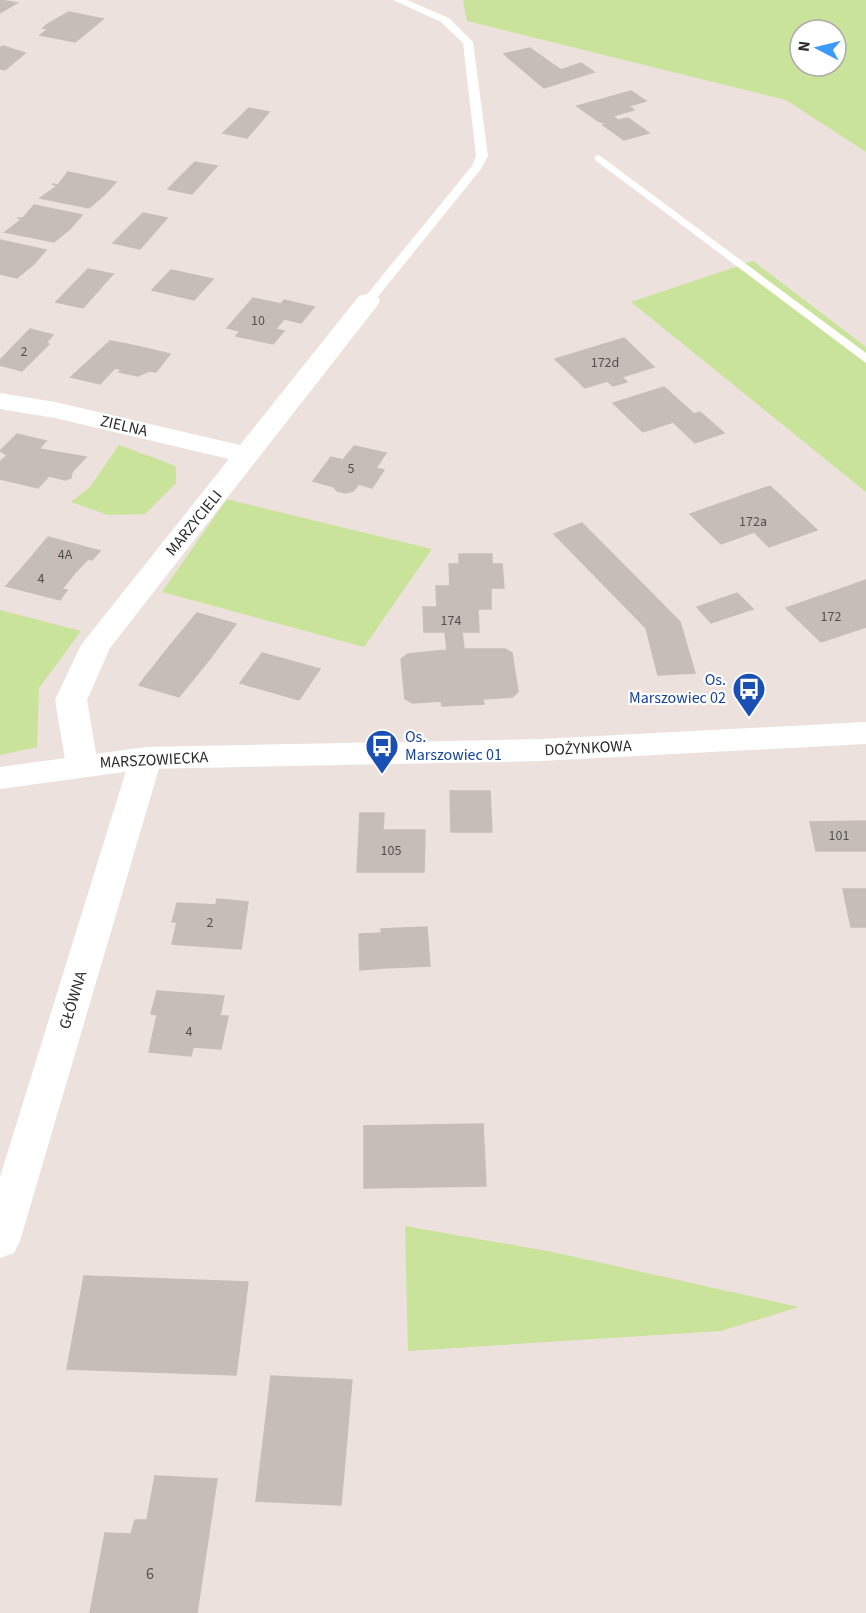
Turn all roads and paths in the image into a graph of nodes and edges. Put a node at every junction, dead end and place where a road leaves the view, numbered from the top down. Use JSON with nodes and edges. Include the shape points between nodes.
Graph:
{"nodes":[{"id":1,"x":398,"y":0,"type":"edge"},
{"id":2,"x":599,"y":158,"type":"dead end"},
{"id":3,"x":368,"y":301,"type":"joint"},
{"id":4,"x":866,"y":359,"type":"edge"},
{"id":5,"x":0,"y":401,"type":"edge"},
{"id":6,"x":248,"y":455,"type":"junction"},
{"id":7,"x":866,"y":733,"type":"edge"},
{"id":8,"x":309,"y":755,"type":"joint"},
{"id":9,"x":146,"y":758,"type":"junction"},
{"id":10,"x":82,"y":765,"type":"junction"},
{"id":11,"x":0,"y":778,"type":"edge"},
{"id":12,"x":0,"y":1241,"type":"edge"}],
"edges":[{"from":1,"to":3,"type":"lane","via":[[446,20],[468,42],[482,156]]},
{"from":2,"to":4,"type":"lane"},
{"from":3,"to":6,"type":"street","name":"MARZYCIELI"},
{"from":5,"to":6,"type":"street","name":"ZIELNA"},
{"from":6,"to":10,"type":"street","name":"MARZYCIELI","via":[[96,645],[72,700]]},
{"from":7,"to":8,"type":"street","name":"DOŻYNKOWA","via":[[541,750]]},
{"from":8,"to":9,"type":"street","name":"MARSZOWIECKA"},
{"from":9,"to":10,"type":"street","name":"MARSZOWIECKA"},
{"from":9,"to":12,"type":"street","name":"GŁÓWNA"},
{"from":10,"to":11,"type":"street","name":"MARSZOWIECKA"}]}
